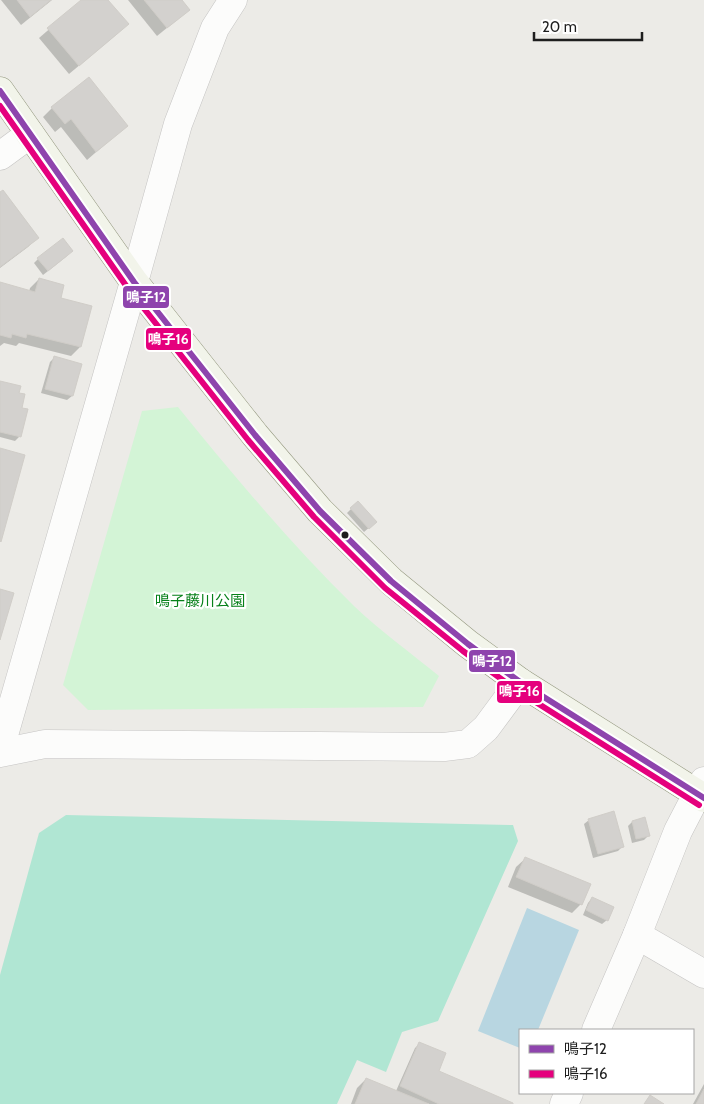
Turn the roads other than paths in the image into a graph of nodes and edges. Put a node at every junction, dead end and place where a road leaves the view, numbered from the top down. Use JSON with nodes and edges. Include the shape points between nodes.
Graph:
{"nodes":[{"id":1,"x":233,"y":0,"type":"edge"},
{"id":2,"x":0,"y":92,"type":"edge"},
{"id":3,"x":30,"y":134,"type":"junction"},
{"id":4,"x":0,"y":156,"type":"edge"},
{"id":5,"x":134,"y":282,"type":"junction"},
{"id":6,"x":520,"y":682,"type":"junction"},
{"id":7,"x":0,"y":749,"type":"edge"},
{"id":8,"x":0,"y":753,"type":"edge"},
{"id":9,"x":702,"y":791,"type":"edge"},
{"id":10,"x":637,"y":935,"type":"junction"},
{"id":11,"x":704,"y":974,"type":"edge"},
{"id":12,"x":596,"y":1029,"type":"edge"}],
"edges":[{"from":1,"to":5,"type":"street","via":[[215,28],[178,124]]},
{"from":2,"to":3,"type":"street"},
{"from":3,"to":4,"type":"street"},
{"from":3,"to":5,"type":"street"},
{"from":5,"to":6,"type":"street","via":[[255,435],[320,511],[391,580]]},
{"from":5,"to":7,"type":"street"},
{"from":6,"to":8,"type":"street","via":[[486,728],[468,744],[45,744]]},
{"from":6,"to":9,"type":"street"},
{"from":9,"to":10,"type":"street","via":[[678,830]]},
{"from":10,"to":11,"type":"street"},
{"from":10,"to":12,"type":"street"}]}
